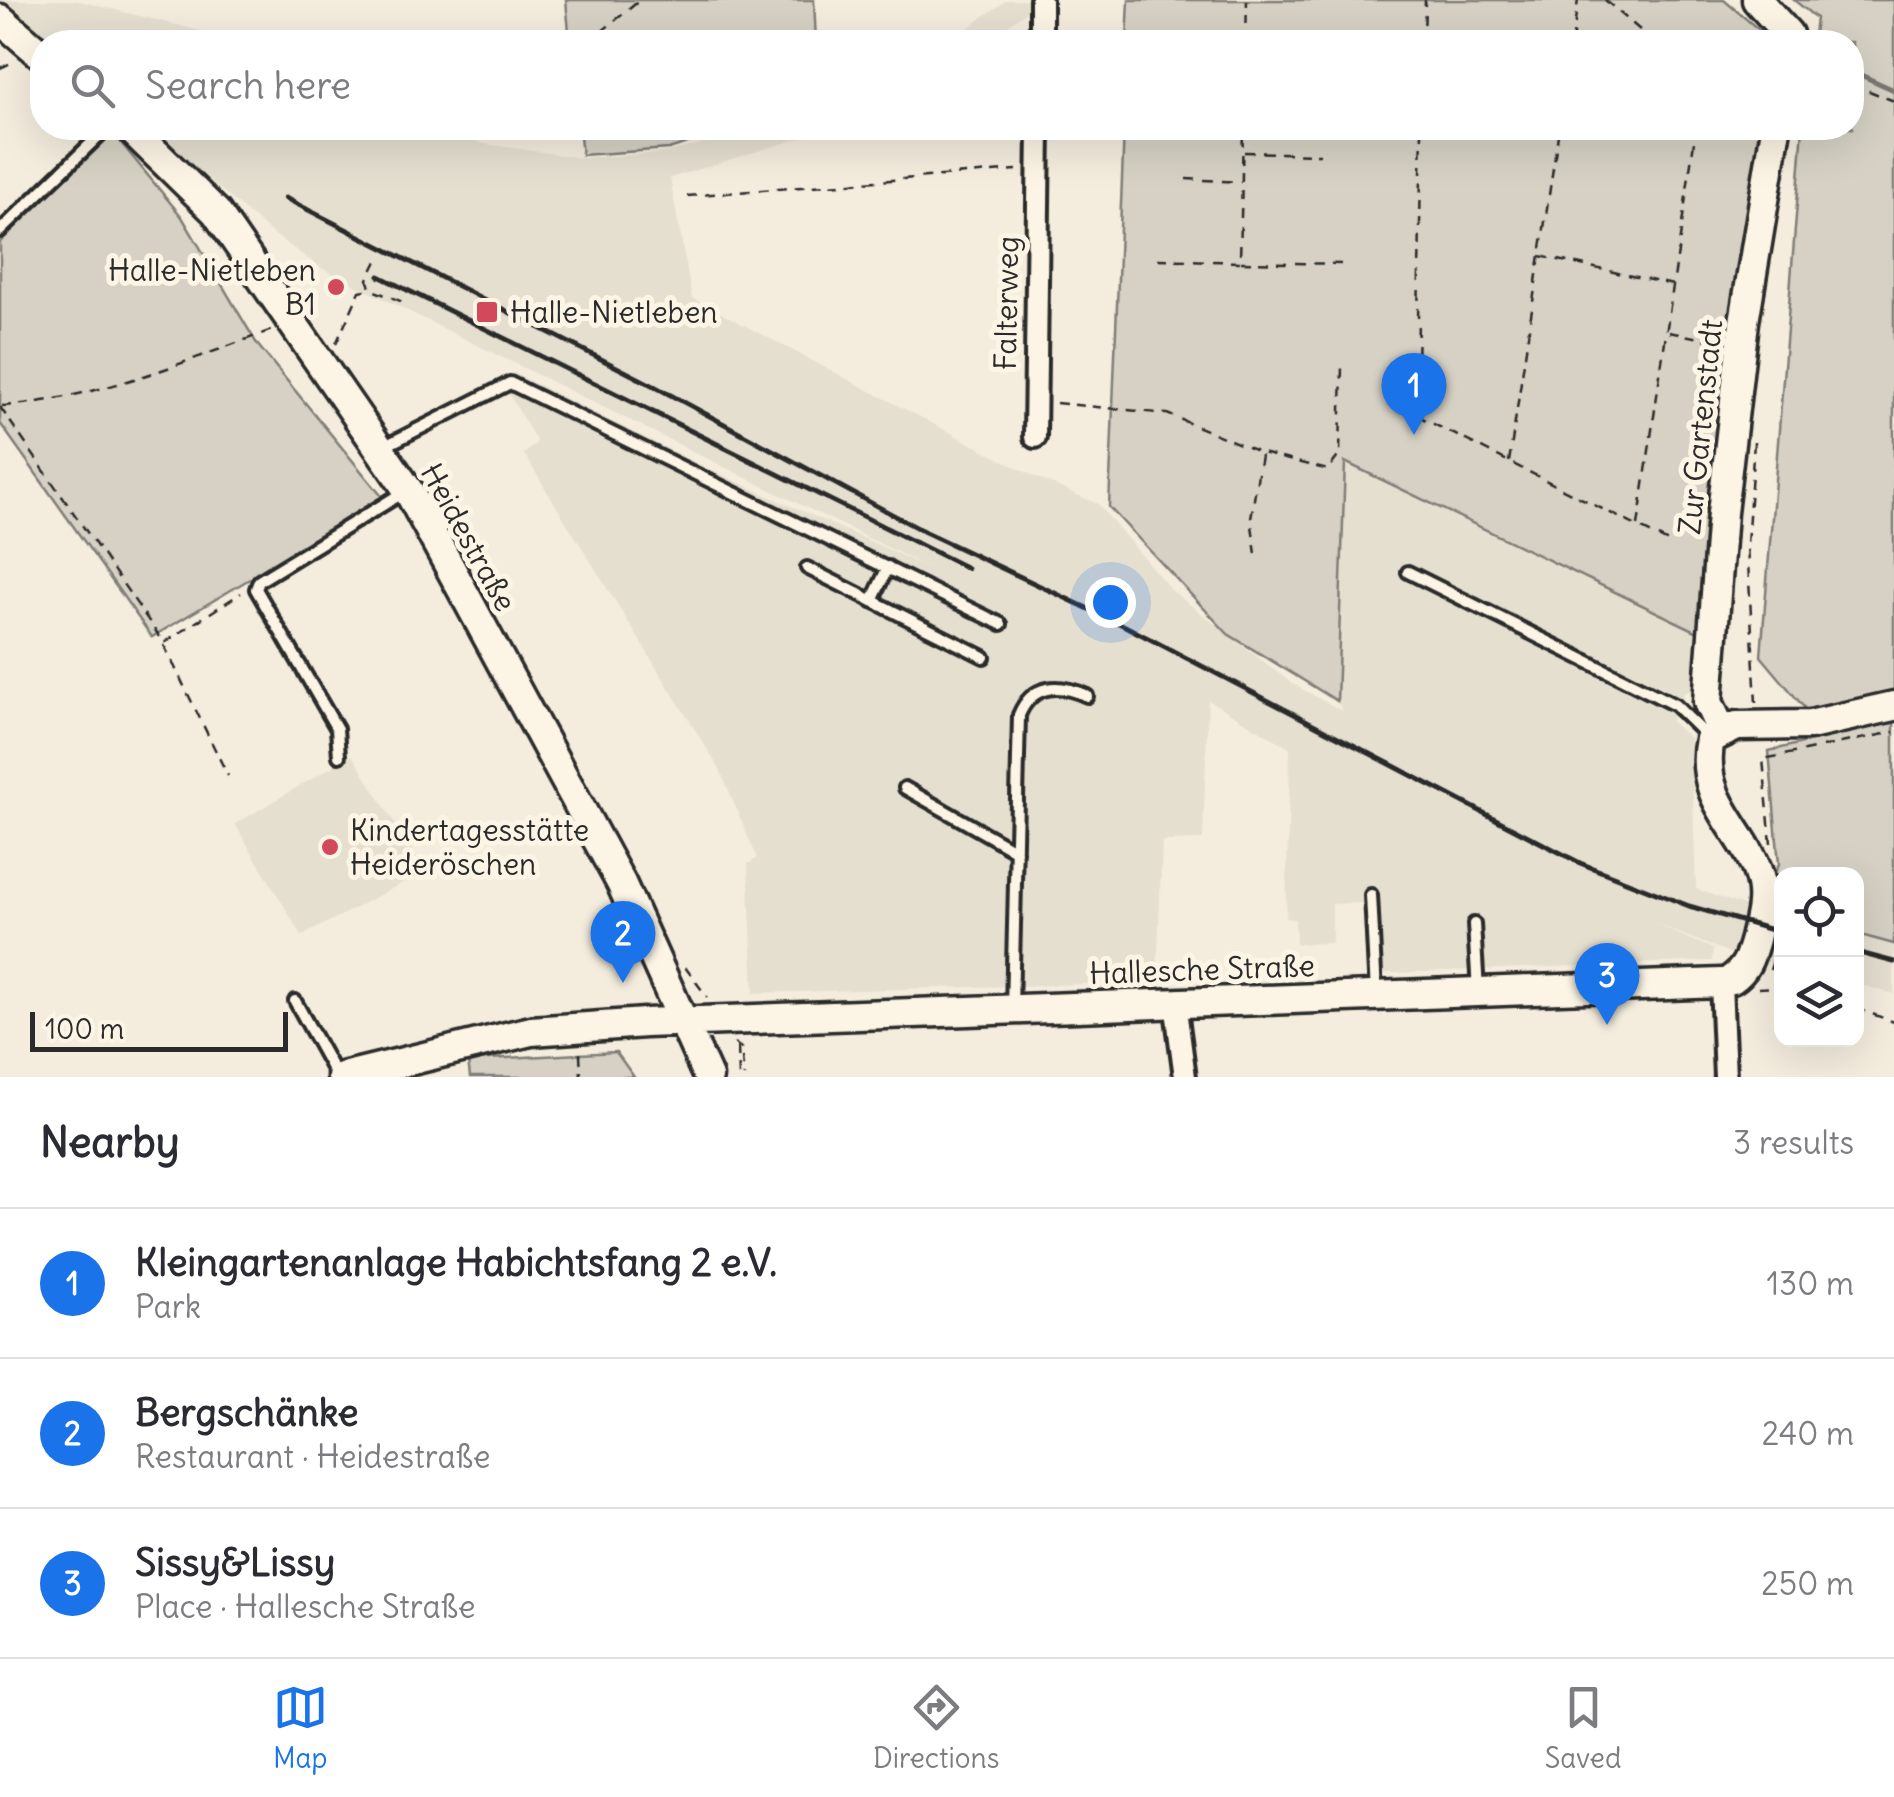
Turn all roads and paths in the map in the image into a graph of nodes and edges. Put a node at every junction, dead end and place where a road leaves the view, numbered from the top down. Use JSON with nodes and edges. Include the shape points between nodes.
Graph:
{"nodes":[{"id":1,"x":640,"y":0,"type":"edge"},
{"id":2,"x":1042,"y":0,"type":"edge"},
{"id":3,"x":1247,"y":0,"type":"edge"},
{"id":4,"x":1424,"y":0,"type":"edge"},
{"id":5,"x":1578,"y":0,"type":"edge"},
{"id":6,"x":1605,"y":0,"type":"edge"},
{"id":7,"x":1757,"y":0,"type":"edge"},
{"id":8,"x":0,"y":19,"type":"edge"},
{"id":9,"x":603,"y":30,"type":"edge"},
{"id":10,"x":1041,"y":30,"type":"edge"},
{"id":11,"x":1246,"y":30,"type":"edge"},
{"id":12,"x":1424,"y":30,"type":"edge"},
{"id":13,"x":1574,"y":30,"type":"edge"},
{"id":14,"x":1640,"y":30,"type":"edge"},
{"id":15,"x":1784,"y":30,"type":"edge"},
{"id":16,"x":30,"y":45,"type":"edge"},
{"id":17,"x":1864,"y":89,"type":"edge"},
{"id":18,"x":1894,"y":101,"type":"edge"},
{"id":19,"x":95,"y":140,"type":"edge"},
{"id":20,"x":142,"y":140,"type":"edge"},
{"id":21,"x":1040,"y":140,"type":"edge"},
{"id":22,"x":1244,"y":140,"type":"edge"},
{"id":23,"x":1422,"y":140,"type":"edge"},
{"id":24,"x":1557,"y":140,"type":"edge"},
{"id":25,"x":1694,"y":140,"type":"edge"},
{"id":26,"x":1774,"y":140,"type":"edge"},
{"id":27,"x":1243,"y":152,"type":"junction"},
{"id":28,"x":1320,"y":154,"type":"dead end"},
{"id":29,"x":1039,"y":170,"type":"junction"},
{"id":30,"x":1186,"y":179,"type":"dead end"},
{"id":31,"x":1242,"y":182,"type":"junction"},
{"id":32,"x":687,"y":196,"type":"dead end"},
{"id":33,"x":0,"y":232,"type":"edge"},
{"id":34,"x":1539,"y":256,"type":"junction"},
{"id":35,"x":1158,"y":259,"type":"dead end"},
{"id":36,"x":377,"y":262,"type":"dead end"},
{"id":37,"x":1240,"y":262,"type":"junction"},
{"id":38,"x":1344,"y":264,"type":"dead end"},
{"id":39,"x":1675,"y":286,"type":"junction"},
{"id":40,"x":370,"y":288,"type":"junction"},
{"id":41,"x":408,"y":304,"type":"dead end"},
{"id":42,"x":292,"y":323,"type":"junction"},
{"id":43,"x":1669,"y":332,"type":"junction"},
{"id":44,"x":1742,"y":344,"type":"junction"},
{"id":45,"x":1342,"y":366,"type":"dead end"},
{"id":46,"x":326,"y":367,"type":"junction"},
{"id":47,"x":1035,"y":401,"type":"junction"},
{"id":48,"x":1,"y":407,"type":"edge"},
{"id":49,"x":1755,"y":434,"type":"dead end"},
{"id":50,"x":1036,"y":437,"type":"dead end"},
{"id":51,"x":380,"y":448,"type":"junction"},
{"id":52,"x":1262,"y":453,"type":"junction"},
{"id":53,"x":1509,"y":462,"type":"junction"},
{"id":54,"x":408,"y":490,"type":"junction"},
{"id":55,"x":1638,"y":526,"type":"junction"},
{"id":56,"x":1674,"y":544,"type":"dead end"},
{"id":57,"x":1256,"y":554,"type":"dead end"},
{"id":58,"x":888,"y":567,"type":"junction"},
{"id":59,"x":806,"y":568,"type":"dead end"},
{"id":60,"x":1408,"y":572,"type":"dead end"},
{"id":61,"x":260,"y":581,"type":"junction"},
{"id":62,"x":872,"y":600,"type":"junction"},
{"id":63,"x":1001,"y":624,"type":"dead end"},
{"id":64,"x":164,"y":644,"type":"junction"},
{"id":65,"x":984,"y":657,"type":"dead end"},
{"id":66,"x":1087,"y":696,"type":"dead end"},
{"id":67,"x":1894,"y":706,"type":"edge"},
{"id":68,"x":1760,"y":727,"type":"junction"},
{"id":69,"x":1894,"y":732,"type":"edge"},
{"id":70,"x":1716,"y":736,"type":"junction"},
{"id":71,"x":339,"y":756,"type":"dead end"},
{"id":72,"x":1763,"y":760,"type":"junction"},
{"id":73,"x":228,"y":776,"type":"dead end"},
{"id":74,"x":905,"y":788,"type":"dead end"},
{"id":75,"x":1016,"y":851,"type":"junction"},
{"id":76,"x":1772,"y":856,"type":"dead end"},
{"id":77,"x":1371,"y":894,"type":"dead end"},
{"id":78,"x":1474,"y":924,"type":"dead end"},
{"id":79,"x":678,"y":954,"type":"dead end"},
{"id":80,"x":1726,"y":981,"type":"junction"},
{"id":81,"x":1478,"y":992,"type":"junction"},
{"id":82,"x":1376,"y":995,"type":"junction"},
{"id":83,"x":713,"y":999,"type":"dead end"},
{"id":84,"x":295,"y":1001,"type":"dead end"},
{"id":85,"x":1176,"y":1002,"type":"junction"},
{"id":86,"x":1012,"y":1010,"type":"junction"},
{"id":87,"x":1864,"y":1011,"type":"edge"},
{"id":88,"x":685,"y":1022,"type":"junction"},
{"id":89,"x":1894,"y":1022,"type":"edge"},
{"id":90,"x":580,"y":1046,"type":"dead end"},
{"id":91,"x":739,"y":1046,"type":"dead end"},
{"id":92,"x":340,"y":1077,"type":"edge"},
{"id":93,"x":581,"y":1077,"type":"edge"},
{"id":94,"x":708,"y":1077,"type":"edge"},
{"id":95,"x":741,"y":1077,"type":"edge"},
{"id":96,"x":1184,"y":1077,"type":"edge"},
{"id":97,"x":1724,"y":1077,"type":"edge"}],
"edges":[{"from":1,"to":9,"type":"path"},
{"from":2,"to":10,"type":"street"},
{"from":3,"to":11,"type":"path"},
{"from":4,"to":12,"type":"path"},
{"from":5,"to":13,"type":"path"},
{"from":6,"to":14,"type":"path"},
{"from":7,"to":15,"type":"street"},
{"from":8,"to":16,"type":"street"},
{"from":17,"to":18,"type":"path"},
{"from":19,"to":33,"type":"lane"},
{"from":20,"to":42,"type":"street","name":"Heidestraße","via":[[216,212]]},
{"from":21,"to":29,"type":"street","name":"Falterweg"},
{"from":22,"to":27,"type":"path"},
{"from":23,"to":53,"type":"path","via":[[1416,415]]},
{"from":24,"to":34,"type":"path"},
{"from":25,"to":39,"type":"path"},
{"from":26,"to":44,"type":"street","name":"Zur Gartenstadt"},
{"from":27,"to":28,"type":"path"},
{"from":27,"to":31,"type":"path"},
{"from":29,"to":32,"type":"path"},
{"from":29,"to":47,"type":"street","name":"Falterweg"},
{"from":30,"to":31,"type":"path"},
{"from":31,"to":37,"type":"path"},
{"from":34,"to":39,"type":"path"},
{"from":34,"to":53,"type":"path"},
{"from":35,"to":37,"type":"path"},
{"from":36,"to":40,"type":"path"},
{"from":37,"to":38,"type":"path"},
{"from":39,"to":43,"type":"path"},
{"from":40,"to":41,"type":"path"},
{"from":40,"to":46,"type":"path","via":[[360,291]]},
{"from":42,"to":46,"type":"street","name":"Heidestraße"},
{"from":42,"to":48,"type":"path","via":[[153,374],[67,398]]},
{"from":43,"to":44,"type":"path"},
{"from":43,"to":55,"type":"path"},
{"from":44,"to":70,"type":"street","name":"Zur Gartenstadt","via":[[1708,702]]},
{"from":45,"to":52,"type":"path","via":[[1340,454],[1328,470]]},
{"from":46,"to":51,"type":"street","name":"Heidestraße"},
{"from":47,"to":50,"type":"street","name":"Falterweg"},
{"from":47,"to":52,"type":"path","via":[[1168,414]]},
{"from":48,"to":64,"type":"path"},
{"from":49,"to":68,"type":"path","via":[[1748,545]]},
{"from":51,"to":54,"type":"street","name":"Heidestraße"},
{"from":51,"to":58,"type":"lane","via":[[510,384]]},
{"from":52,"to":57,"type":"path","via":[[1252,518]]},
{"from":53,"to":55,"type":"path"},
{"from":54,"to":61,"type":"lane"},
{"from":54,"to":88,"type":"street","name":"Heidestraße","via":[[622,882]]},
{"from":55,"to":56,"type":"path"},
{"from":58,"to":62,"type":"lane"},
{"from":58,"to":63,"type":"lane"},
{"from":59,"to":62,"type":"lane"},
{"from":60,"to":70,"type":"lane","via":[[1676,705]]},
{"from":61,"to":64,"type":"path"},
{"from":61,"to":71,"type":"lane","via":[[257,598],[337,730]]},
{"from":62,"to":65,"type":"lane"},
{"from":64,"to":73,"type":"path"},
{"from":66,"to":75,"type":"lane","via":[[1046,688],[1024,704]]},
{"from":67,"to":68,"type":"street","via":[[1810,726]]},
{"from":68,"to":70,"type":"street","via":[[1737,726]]},
{"from":68,"to":72,"type":"path"},
{"from":69,"to":72,"type":"path"},
{"from":70,"to":80,"type":"street","via":[[1706,760],[1710,786],[1761,881],[1762,903],[1745,968]]},
{"from":72,"to":76,"type":"path"},
{"from":74,"to":75,"type":"lane"},
{"from":75,"to":86,"type":"lane"},
{"from":77,"to":82,"type":"lane"},
{"from":78,"to":81,"type":"lane"},
{"from":79,"to":83,"type":"path","via":[[700,992]]},
{"from":80,"to":81,"type":"street","name":"Hallesche Straße"},
{"from":80,"to":97,"type":"street"},
{"from":81,"to":82,"type":"street","name":"Hallesche Straße"},
{"from":82,"to":85,"type":"street","name":"Hallesche Straße"},
{"from":84,"to":92,"type":"lane"},
{"from":85,"to":86,"type":"street","name":"Hallesche Straße"},
{"from":85,"to":96,"type":"street"},
{"from":86,"to":88,"type":"street","name":"Hallesche Straße"},
{"from":87,"to":89,"type":"path"},
{"from":88,"to":92,"type":"street","name":"Hallesche Straße","via":[[531,1031]]},
{"from":88,"to":94,"type":"street","name":"Heidestraße"},
{"from":90,"to":93,"type":"path"},
{"from":91,"to":95,"type":"path"}]}
